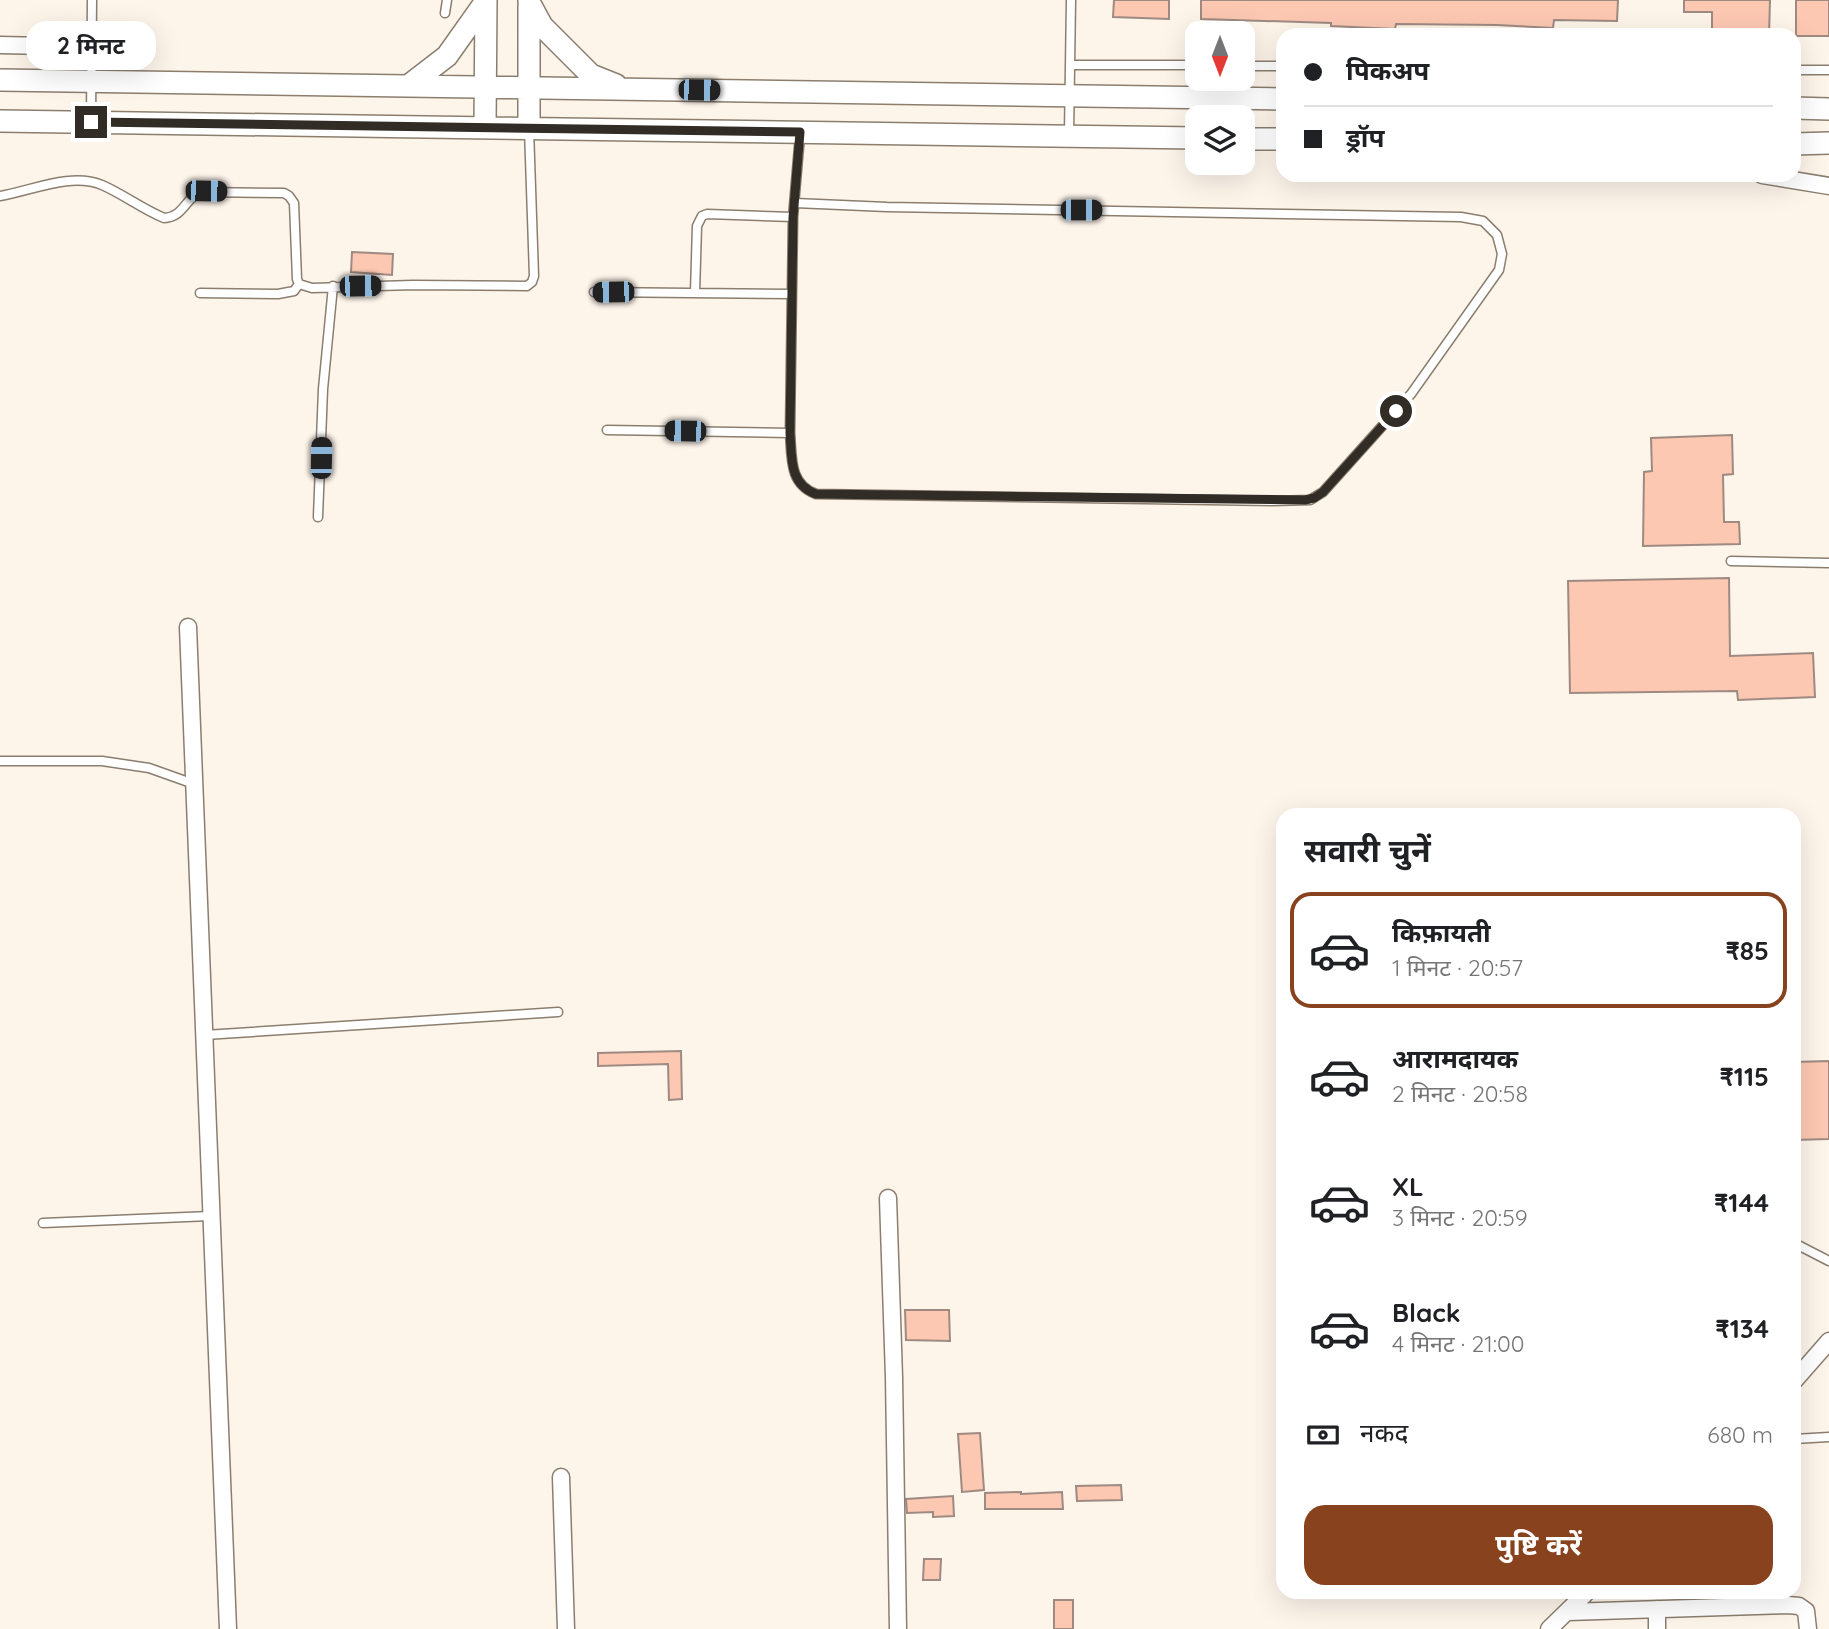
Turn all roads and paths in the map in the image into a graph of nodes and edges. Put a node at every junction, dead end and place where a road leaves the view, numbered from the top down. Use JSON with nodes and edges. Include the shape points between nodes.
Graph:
{"nodes":[{"id":1,"x":92,"y":0,"type":"edge"},
{"id":2,"x":447,"y":0,"type":"edge"},
{"id":3,"x":1071,"y":0,"type":"edge"},
{"id":4,"x":486,"y":1,"type":"edge"},
{"id":5,"x":529,"y":1,"type":"edge"},
{"id":6,"x":446,"y":13,"type":"dead end"},
{"id":7,"x":0,"y":46,"type":"edge"},
{"id":8,"x":92,"y":47,"type":"junction"},
{"id":9,"x":1070,"y":65,"type":"junction"},
{"id":10,"x":1185,"y":65,"type":"edge"},
{"id":11,"x":1255,"y":66,"type":"edge"},
{"id":12,"x":1276,"y":66,"type":"edge"},
{"id":13,"x":1801,"y":70,"type":"edge"},
{"id":14,"x":1829,"y":70,"type":"edge"},
{"id":15,"x":0,"y":80,"type":"edge"},
{"id":16,"x":92,"y":81,"type":"junction"},
{"id":17,"x":408,"y":86,"type":"junction"},
{"id":18,"x":484,"y":87,"type":"junction"},
{"id":19,"x":529,"y":88,"type":"junction"},
{"id":20,"x":624,"y":89,"type":"junction"},
{"id":21,"x":1070,"y":96,"type":"junction"},
{"id":22,"x":1276,"y":99,"type":"edge"},
{"id":23,"x":1801,"y":108,"type":"edge"},
{"id":24,"x":1829,"y":109,"type":"edge"},
{"id":25,"x":0,"y":121,"type":"edge"},
{"id":26,"x":91,"y":122,"type":"junction"},
{"id":27,"x":485,"y":127,"type":"junction"},
{"id":28,"x":529,"y":128,"type":"junction"},
{"id":29,"x":800,"y":132,"type":"junction"},
{"id":30,"x":1069,"y":135,"type":"junction"},
{"id":31,"x":1185,"y":138,"type":"edge"},
{"id":32,"x":1255,"y":139,"type":"edge"},
{"id":33,"x":1276,"y":139,"type":"edge"},
{"id":34,"x":1801,"y":144,"type":"edge"},
{"id":35,"x":1829,"y":144,"type":"edge"},
{"id":36,"x":1801,"y":181,"type":"edge"},
{"id":37,"x":1829,"y":186,"type":"edge"},
{"id":38,"x":0,"y":196,"type":"edge"},
{"id":39,"x":794,"y":203,"type":"junction"},
{"id":40,"x":793,"y":218,"type":"junction"},
{"id":41,"x":299,"y":285,"type":"junction"},
{"id":42,"x":333,"y":286,"type":"junction"},
{"id":43,"x":594,"y":292,"type":"dead end"},
{"id":44,"x":695,"y":292,"type":"junction"},
{"id":45,"x":200,"y":293,"type":"dead end"},
{"id":46,"x":792,"y":295,"type":"junction"},
{"id":47,"x":607,"y":430,"type":"dead end"},
{"id":48,"x":790,"y":433,"type":"junction"},
{"id":49,"x":318,"y":517,"type":"dead end"},
{"id":50,"x":1731,"y":561,"type":"dead end"},
{"id":51,"x":1829,"y":563,"type":"edge"},
{"id":52,"x":188,"y":627,"type":"dead end"},
{"id":53,"x":0,"y":761,"type":"edge"},
{"id":54,"x":194,"y":784,"type":"junction"},
{"id":55,"x":558,"y":1012,"type":"dead end"},
{"id":56,"x":205,"y":1035,"type":"junction"},
{"id":57,"x":888,"y":1198,"type":"dead end"},
{"id":58,"x":210,"y":1216,"type":"junction"},
{"id":59,"x":43,"y":1223,"type":"dead end"},
{"id":60,"x":1801,"y":1246,"type":"edge"},
{"id":61,"x":1829,"y":1261,"type":"edge"},
{"id":62,"x":1829,"y":1341,"type":"edge"},
{"id":63,"x":1801,"y":1373,"type":"edge"},
{"id":64,"x":1829,"y":1437,"type":"edge"},
{"id":65,"x":1801,"y":1439,"type":"edge"},
{"id":66,"x":561,"y":1477,"type":"dead end"},
{"id":67,"x":1580,"y":1599,"type":"edge"},
{"id":68,"x":1657,"y":1609,"type":"junction"},
{"id":69,"x":1568,"y":1612,"type":"junction"},
{"id":70,"x":228,"y":1629,"type":"edge"},
{"id":71,"x":566,"y":1629,"type":"edge"},
{"id":72,"x":898,"y":1629,"type":"edge"},
{"id":73,"x":1549,"y":1629,"type":"edge"},
{"id":74,"x":1657,"y":1629,"type":"edge"},
{"id":75,"x":1808,"y":1629,"type":"edge"}],
"edges":[{"from":1,"to":8,"type":"lane"},
{"from":2,"to":6,"type":"lane"},
{"from":3,"to":9,"type":"lane"},
{"from":4,"to":17,"type":"main road","via":[[447,56]]},
{"from":4,"to":18,"type":"main road"},
{"from":5,"to":19,"type":"main road"},
{"from":5,"to":20,"type":"main road","via":[[542,26],[591,75]]},
{"from":7,"to":8,"type":"street"},
{"from":8,"to":16,"type":"lane"},
{"from":9,"to":10,"type":"lane"},
{"from":9,"to":21,"type":"lane"},
{"from":11,"to":12,"type":"lane"},
{"from":13,"to":14,"type":"lane"},
{"from":15,"to":16,"type":"main road"},
{"from":16,"to":17,"type":"main road"},
{"from":16,"to":26,"type":"lane"},
{"from":17,"to":18,"type":"main road"},
{"from":18,"to":19,"type":"main road"},
{"from":18,"to":27,"type":"main road"},
{"from":19,"to":20,"type":"main road"},
{"from":19,"to":28,"type":"main road"},
{"from":20,"to":21,"type":"main road"},
{"from":21,"to":22,"type":"main road"},
{"from":21,"to":30,"type":"lane"},
{"from":23,"to":24,"type":"main road"},
{"from":25,"to":26,"type":"main road"},
{"from":26,"to":27,"type":"main road"},
{"from":27,"to":28,"type":"main road"},
{"from":28,"to":29,"type":"main road"},
{"from":28,"to":42,"type":"lane","via":[[532,282],[527,286]]},
{"from":29,"to":30,"type":"main road"},
{"from":29,"to":39,"type":"lane"},
{"from":30,"to":31,"type":"main road"},
{"from":32,"to":33,"type":"main road"},
{"from":34,"to":35,"type":"main road"},
{"from":36,"to":37,"type":"street"},
{"from":38,"to":41,"type":"lane","via":[[59,183],[88,182],[164,218],[181,213],[199,192],[284,193],[294,203]]},
{"from":39,"to":40,"type":"lane"},
{"from":39,"to":48,"type":"lane","via":[[1475,218],[1497,235],[1502,262],[1411,394],[1323,492],[1310,500],[816,494],[804,489],[797,478]]},
{"from":40,"to":44,"type":"lane","via":[[702,216],[696,226]]},
{"from":40,"to":46,"type":"lane"},
{"from":41,"to":42,"type":"lane"},
{"from":41,"to":45,"type":"lane","via":[[278,295]]},
{"from":42,"to":49,"type":"lane"},
{"from":43,"to":44,"type":"lane"},
{"from":44,"to":46,"type":"lane"},
{"from":46,"to":48,"type":"lane"},
{"from":47,"to":48,"type":"lane"},
{"from":50,"to":51,"type":"lane"},
{"from":52,"to":54,"type":"street"},
{"from":53,"to":54,"type":"lane","via":[[102,761],[149,768]]},
{"from":54,"to":56,"type":"street"},
{"from":55,"to":56,"type":"lane"},
{"from":56,"to":58,"type":"street"},
{"from":57,"to":72,"type":"street"},
{"from":58,"to":59,"type":"lane"},
{"from":58,"to":70,"type":"street"},
{"from":60,"to":61,"type":"lane"},
{"from":62,"to":63,"type":"street"},
{"from":64,"to":65,"type":"lane"},
{"from":66,"to":71,"type":"street"},
{"from":67,"to":69,"type":"street"},
{"from":68,"to":69,"type":"street"},
{"from":68,"to":74,"type":"street"},
{"from":68,"to":75,"type":"street","via":[[1799,1606],[1807,1611]]},
{"from":69,"to":73,"type":"street"}]}
